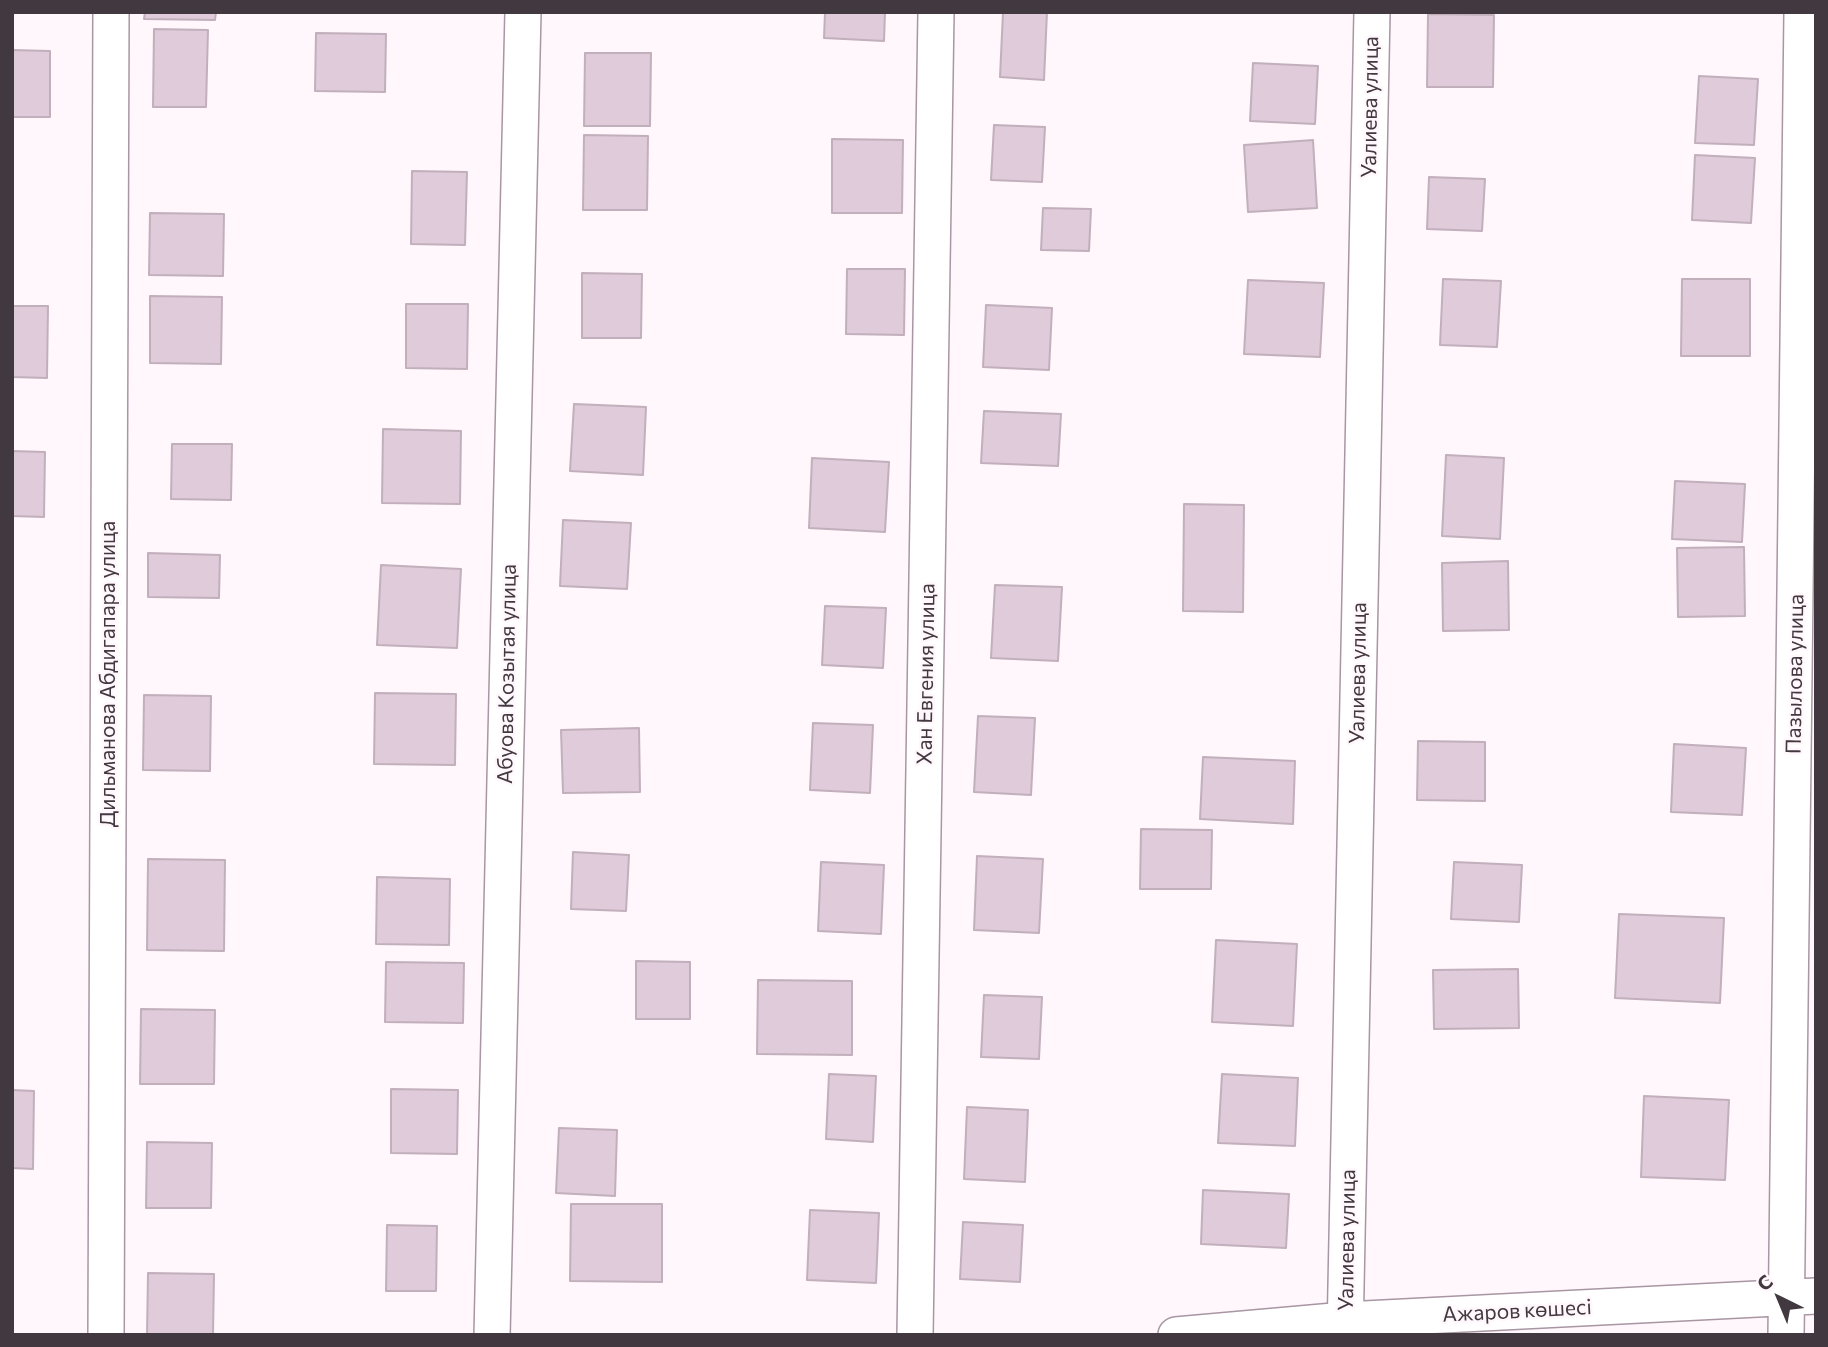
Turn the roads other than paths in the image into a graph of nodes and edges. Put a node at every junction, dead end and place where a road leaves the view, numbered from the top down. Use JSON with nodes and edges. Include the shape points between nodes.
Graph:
{"nodes":[{"id":1,"x":111,"y":12,"type":"edge"},
{"id":2,"x":523,"y":12,"type":"edge"},
{"id":3,"x":936,"y":12,"type":"edge"},
{"id":4,"x":1372,"y":12,"type":"edge"},
{"id":5,"x":1802,"y":12,"type":"edge"},
{"id":6,"x":1802,"y":1297,"type":"edge"},
{"id":7,"x":1345,"y":1327,"type":"edge"},
{"id":8,"x":106,"y":1335,"type":"edge"},
{"id":9,"x":492,"y":1335,"type":"edge"},
{"id":10,"x":915,"y":1335,"type":"edge"},
{"id":11,"x":1176,"y":1335,"type":"edge"},
{"id":12,"x":1786,"y":1335,"type":"edge"}],
"edges":[{"from":1,"to":8,"type":"street","name":"Дильманова Абдигапара улица"},
{"from":2,"to":9,"type":"street","name":"Абуова Козытая улица"},
{"from":3,"to":10,"type":"street","name":"Хан Евгения улица"},
{"from":4,"to":7,"type":"street","name":"Уалиева улица"},
{"from":5,"to":6,"type":"street","name":"Пазылова улица"},
{"from":6,"to":7,"type":"street","name":"Ажаров көшесі"},
{"from":6,"to":12,"type":"street","name":"Пазылова улица"},
{"from":7,"to":11,"type":"street","name":"Ажаров көшесі"}]}
